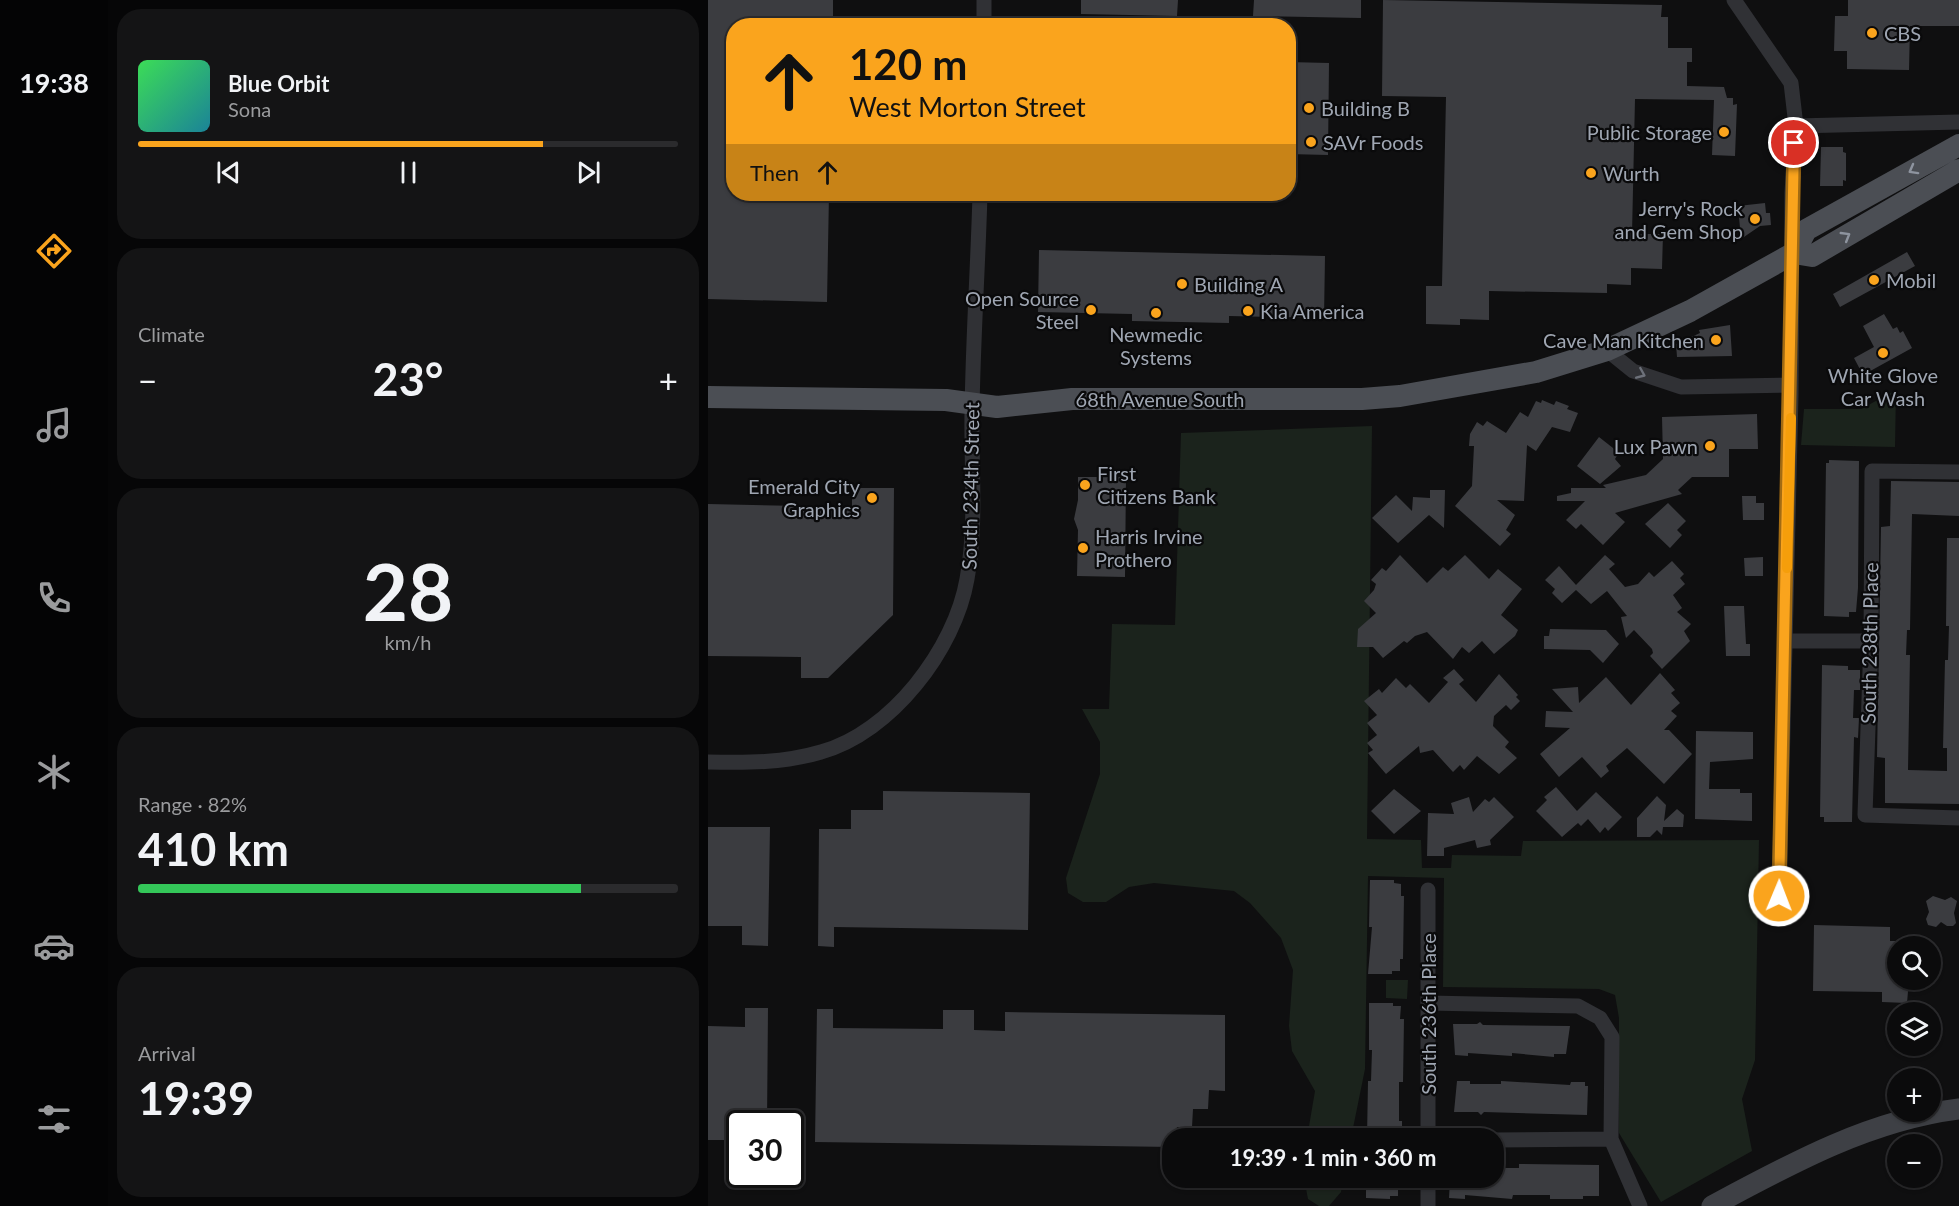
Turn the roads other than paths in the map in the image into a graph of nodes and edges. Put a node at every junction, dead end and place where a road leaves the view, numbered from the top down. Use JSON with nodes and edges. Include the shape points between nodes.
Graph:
{"nodes":[{"id":1,"x":984,"y":0,"type":"edge"},
{"id":2,"x":1734,"y":0,"type":"edge"},
{"id":3,"x":984,"y":18,"type":"edge"},
{"id":4,"x":1959,"y":122,"type":"edge"},
{"id":5,"x":1796,"y":126,"type":"junction"},
{"id":6,"x":1959,"y":145,"type":"edge"},
{"id":7,"x":1959,"y":170,"type":"edge"},
{"id":8,"x":980,"y":201,"type":"edge"},
{"id":9,"x":1794,"y":253,"type":"junction"},
{"id":10,"x":1607,"y":350,"type":"junction"},
{"id":11,"x":1791,"y":385,"type":"junction"},
{"id":12,"x":708,"y":397,"type":"edge"},
{"id":13,"x":972,"y":404,"type":"junction"},
{"id":14,"x":1959,"y":472,"type":"edge"},
{"id":15,"x":1785,"y":641,"type":"junction"},
{"id":16,"x":1871,"y":641,"type":"junction"},
{"id":17,"x":708,"y":762,"type":"edge"},
{"id":18,"x":1959,"y":818,"type":"edge"},
{"id":19,"x":1428,"y":890,"type":"dead end"},
{"id":20,"x":1779,"y":896,"type":"dead end"},
{"id":21,"x":1428,"y":1003,"type":"junction"},
{"id":22,"x":1959,"y":1109,"type":"edge"},
{"id":23,"x":1428,"y":1128,"type":"edge"},
{"id":24,"x":1611,"y":1139,"type":"junction"},
{"id":25,"x":1504,"y":1140,"type":"edge"},
{"id":26,"x":1428,"y":1188,"type":"edge"},
{"id":27,"x":1428,"y":1206,"type":"edge"},
{"id":28,"x":1640,"y":1206,"type":"edge"},
{"id":29,"x":1712,"y":1206,"type":"edge"}],
"edges":[{"from":1,"to":3,"type":"street"},
{"from":2,"to":5,"type":"street","via":[[1791,83]]},
{"from":4,"to":5,"type":"street"},
{"from":5,"to":9,"type":"street"},
{"from":6,"to":9,"type":"main road","one_way":true,"via":[[1806,230]]},
{"from":9,"to":7,"type":"main road","one_way":true,"via":[[1812,256]]},
{"from":8,"to":13,"type":"street","name":"South 234th Street"},
{"from":9,"to":10,"type":"main road","name":"68th Avenue South","via":[[1689,311]]},
{"from":9,"to":11,"type":"street"},
{"from":10,"to":11,"type":"street","one_way":true,"via":[[1633,371],[1681,387]]},
{"from":10,"to":13,"type":"main road","name":"68th Avenue South","via":[[1536,372],[1390,397],[1072,399],[997,407]]},
{"from":11,"to":15,"type":"street"},
{"from":12,"to":13,"type":"main road","name":"68th Avenue South","via":[[946,400]]},
{"from":13,"to":17,"type":"street","name":"South 234th Street","via":[[972,544],[967,580],[946,639],[925,673],[894,709],[858,735],[823,752],[783,760]]},
{"from":14,"to":16,"type":"street","name":"South 238th Place","via":[[1872,471]]},
{"from":15,"to":16,"type":"street"},
{"from":15,"to":20,"type":"street"},
{"from":16,"to":18,"type":"street","name":"South 238th Place","via":[[1865,815]]},
{"from":19,"to":21,"type":"street","name":"South 236th Place"},
{"from":21,"to":23,"type":"street","name":"South 236th Place"},
{"from":21,"to":24,"type":"street","via":[[1578,1006],[1600,1018],[1612,1037]]},
{"from":22,"to":29,"type":"street","via":[[1922,1113],[1878,1127],[1791,1164]]},
{"from":24,"to":25,"type":"street"},
{"from":24,"to":28,"type":"street"},
{"from":26,"to":27,"type":"street"}]}
